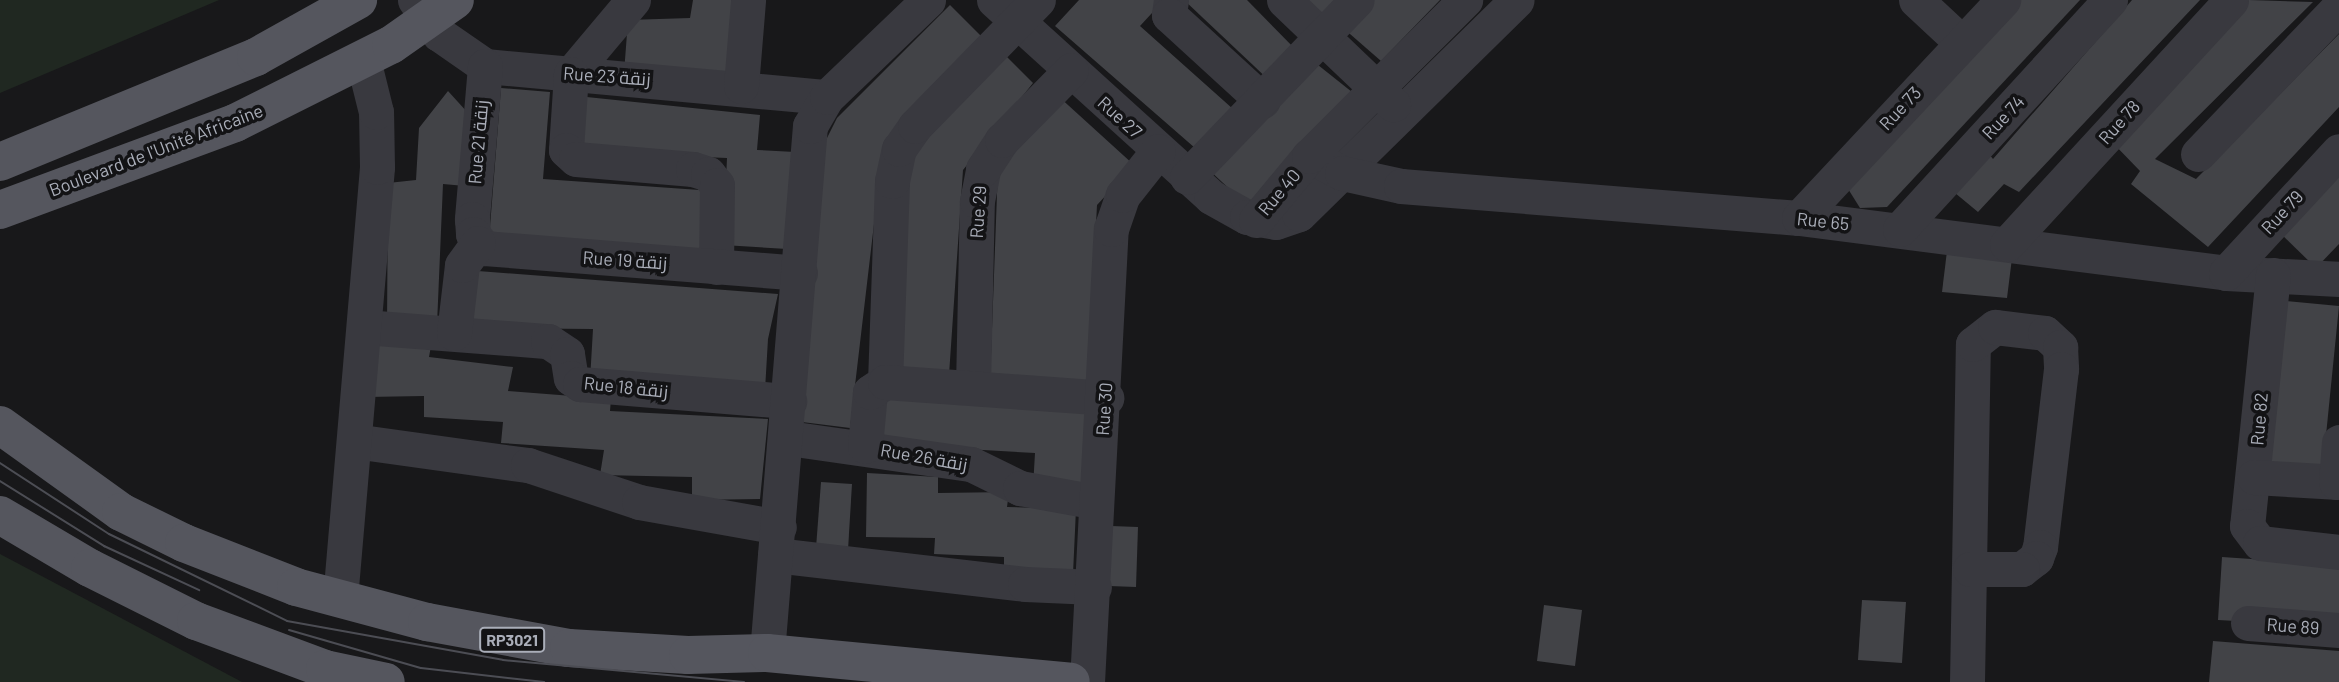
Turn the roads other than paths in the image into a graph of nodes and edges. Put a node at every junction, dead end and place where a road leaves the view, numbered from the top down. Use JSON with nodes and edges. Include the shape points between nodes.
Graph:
{"nodes":[{"id":1,"x":358,"y":0,"type":"edge"},
{"id":2,"x":633,"y":0,"type":"edge"},
{"id":3,"x":748,"y":0,"type":"edge"},
{"id":4,"x":928,"y":0,"type":"edge"},
{"id":5,"x":1171,"y":0,"type":"edge"},
{"id":6,"x":1284,"y":0,"type":"edge"},
{"id":7,"x":1357,"y":0,"type":"edge"},
{"id":8,"x":1465,"y":0,"type":"edge"},
{"id":9,"x":1517,"y":0,"type":"edge"},
{"id":10,"x":1916,"y":0,"type":"edge"},
{"id":11,"x":2003,"y":0,"type":"edge"},
{"id":12,"x":2231,"y":0,"type":"edge"},
{"id":13,"x":2108,"y":3,"type":"edge"},
{"id":14,"x":432,"y":6,"type":"edge"},
{"id":15,"x":1017,"y":7,"type":"edge"},
{"id":16,"x":2339,"y":7,"type":"edge"},
{"id":17,"x":1322,"y":36,"type":"junction"},
{"id":18,"x":1961,"y":42,"type":"junction"},
{"id":19,"x":363,"y":60,"type":"junction"},
{"id":20,"x":485,"y":66,"type":"junction"},
{"id":21,"x":1070,"y":70,"type":"junction"},
{"id":22,"x":571,"y":74,"type":"junction"},
{"id":23,"x":741,"y":86,"type":"junction"},
{"id":24,"x":827,"y":97,"type":"junction"},
{"id":25,"x":1389,"y":100,"type":"junction"},
{"id":26,"x":1263,"y":102,"type":"junction"},
{"id":27,"x":2339,"y":150,"type":"edge"},
{"id":28,"x":1158,"y":151,"type":"junction"},
{"id":29,"x":2198,"y":155,"type":"dead end"},
{"id":30,"x":1310,"y":156,"type":"junction"},
{"id":31,"x":0,"y":162,"type":"edge"},
{"id":32,"x":1342,"y":173,"type":"junction"},
{"id":33,"x":1187,"y":177,"type":"junction"},
{"id":34,"x":0,"y":211,"type":"edge"},
{"id":35,"x":1799,"y":218,"type":"junction"},
{"id":36,"x":1256,"y":220,"type":"junction"},
{"id":37,"x":1900,"y":229,"type":"junction"},
{"id":38,"x":475,"y":231,"type":"junction"},
{"id":39,"x":2007,"y":244,"type":"junction"},
{"id":40,"x":716,"y":267,"type":"junction"},
{"id":41,"x":800,"y":273,"type":"junction"},
{"id":42,"x":2226,"y":273,"type":"junction"},
{"id":43,"x":2273,"y":275,"type":"junction"},
{"id":44,"x":2338,"y":277,"type":"edge"},
{"id":45,"x":364,"y":327,"type":"junction"},
{"id":46,"x":454,"y":333,"type":"junction"},
{"id":47,"x":885,"y":382,"type":"junction"},
{"id":48,"x":973,"y":387,"type":"junction"},
{"id":49,"x":1106,"y":398,"type":"junction"},
{"id":50,"x":789,"y":401,"type":"junction"},
{"id":51,"x":0,"y":425,"type":"edge"},
{"id":52,"x":788,"y":438,"type":"junction"},
{"id":53,"x":354,"y":441,"type":"junction"},
{"id":54,"x":2339,"y":442,"type":"edge"},
{"id":55,"x":865,"y":446,"type":"junction"},
{"id":56,"x":2254,"y":477,"type":"junction"},
{"id":57,"x":2338,"y":482,"type":"edge"},
{"id":58,"x":1096,"y":502,"type":"junction"},
{"id":59,"x":0,"y":515,"type":"edge"},
{"id":60,"x":777,"y":541,"type":"junction"},
{"id":61,"x":2339,"y":552,"type":"edge"},
{"id":62,"x":1970,"y":569,"type":"junction"},
{"id":63,"x":1094,"y":587,"type":"junction"},
{"id":64,"x":340,"y":599,"type":"junction"},
{"id":65,"x":2248,"y":623,"type":"dead end"},
{"id":66,"x":2339,"y":630,"type":"edge"},
{"id":67,"x":767,"y":653,"type":"junction"},
{"id":68,"x":326,"y":676,"type":"edge"},
{"id":69,"x":386,"y":682,"type":"edge"},
{"id":70,"x":1072,"y":682,"type":"edge"},
{"id":71,"x":1087,"y":682,"type":"edge"},
{"id":72,"x":1966,"y":682,"type":"edge"}],
"edges":[{"from":1,"to":31,"type":"main road","via":[[256,57]]},
{"from":2,"to":22,"type":"street"},
{"from":3,"to":23,"type":"street"},
{"from":4,"to":24,"type":"street"},
{"from":5,"to":26,"type":"street","via":[[1169,15]]},
{"from":6,"to":17,"type":"street"},
{"from":7,"to":17,"type":"street"},
{"from":8,"to":25,"type":"street","name":"Rue 40"},
{"from":9,"to":25,"type":"street","name":"Rue 40"},
{"from":10,"to":18,"type":"street"},
{"from":11,"to":18,"type":"street","name":"Rue 73"},
{"from":12,"to":39,"type":"street","name":"Rue 78"},
{"from":13,"to":37,"type":"street","name":"Rue 74"},
{"from":14,"to":19,"type":"main road","name":"Boulevard de l'Unité Africaine"},
{"from":14,"to":20,"type":"street","name":"Rue 23 زنقة","via":[[459,52]]},
{"from":15,"to":21,"type":"street","name":"Rue 27"},
{"from":15,"to":47,"type":"street","via":[[899,149],[892,181]]},
{"from":16,"to":29,"type":"street"},
{"from":17,"to":25,"type":"street"},
{"from":17,"to":26,"type":"street"},
{"from":18,"to":35,"type":"street","name":"Rue 73"},
{"from":19,"to":34,"type":"main road","name":"Boulevard de l'Unité Africaine","via":[[235,123]]},
{"from":19,"to":45,"type":"street","via":[[378,127]]},
{"from":20,"to":22,"type":"street","name":"Rue 23 زنقة"},
{"from":20,"to":38,"type":"street","name":"Rue 21 زنقة"},
{"from":21,"to":28,"type":"street","name":"Rue 27"},
{"from":21,"to":48,"type":"street","name":"Rue 29","via":[[1002,140],[983,169],[976,201]]},
{"from":22,"to":23,"type":"street","name":"Rue 23 زنقة"},
{"from":22,"to":40,"type":"street","via":[[565,145],[571,156],[693,169],[714,180]]},
{"from":23,"to":24,"type":"street","name":"Rue 23 زنقة"},
{"from":24,"to":41,"type":"street","via":[[810,125],[807,143]]},
{"from":25,"to":30,"type":"street","name":"Rue 40"},
{"from":25,"to":32,"type":"street","name":"Rue 40"},
{"from":26,"to":33,"type":"street"},
{"from":27,"to":42,"type":"street","name":"Rue 79"},
{"from":28,"to":33,"type":"street","name":"Rue 27"},
{"from":28,"to":49,"type":"street","name":"Rue 30","via":[[1123,195],[1111,229]]},
{"from":30,"to":32,"type":"street","name":"Rue 65"},
{"from":30,"to":36,"type":"street","name":"Rue 40"},
{"from":32,"to":35,"type":"street","name":"Rue 65","via":[[1401,186]]},
{"from":32,"to":36,"type":"street","name":"Rue 40","via":[[1300,214],[1276,222]]},
{"from":33,"to":36,"type":"street","name":"Rue 27","via":[[1231,210]]},
{"from":35,"to":37,"type":"street","name":"Rue 65"},
{"from":37,"to":39,"type":"street","name":"Rue 65"},
{"from":38,"to":40,"type":"street","name":"Rue 19 زنقة","via":[[497,251]]},
{"from":38,"to":46,"type":"street","via":[[462,265]]},
{"from":39,"to":42,"type":"street","name":"Rue 65"},
{"from":40,"to":41,"type":"street","name":"Rue 19 زنقة"},
{"from":41,"to":50,"type":"street"},
{"from":42,"to":43,"type":"street","name":"Rue 65"},
{"from":43,"to":44,"type":"street","name":"Rue 65"},
{"from":43,"to":56,"type":"street","name":"Rue 82"},
{"from":45,"to":46,"type":"street","name":"Rue 18 زنقة"},
{"from":45,"to":53,"type":"street"},
{"from":46,"to":50,"type":"street","name":"Rue 18 زنقة","via":[[548,341],[567,354],[571,378],[580,384]]},
{"from":47,"to":48,"type":"street"},
{"from":47,"to":55,"type":"street","via":[[870,392]]},
{"from":48,"to":49,"type":"street"},
{"from":49,"to":58,"type":"street","name":"Rue 30"},
{"from":50,"to":52,"type":"street"},
{"from":51,"to":64,"type":"main road","number":"RP3021","via":[[121,512],[237,565]]},
{"from":52,"to":55,"type":"street","name":"Rue 26 زنقة"},
{"from":52,"to":60,"type":"street"},
{"from":53,"to":60,"type":"street","via":[[528,465]]},
{"from":53,"to":64,"type":"street"},
{"from":54,"to":57,"type":"street"},
{"from":55,"to":58,"type":"street","name":"Rue 26 زنقة","via":[[971,464],[1020,488]]},
{"from":56,"to":57,"type":"street"},
{"from":56,"to":61,"type":"street","name":"Rue 82","via":[[2247,526],[2254,539],[2273,546]]},
{"from":58,"to":63,"type":"street","name":"Rue 30"},
{"from":59,"to":68,"type":"main road","via":[[90,568],[196,621]]},
{"from":60,"to":63,"type":"street","via":[[1025,584]]},
{"from":60,"to":67,"type":"street"},
{"from":62,"to":62,"type":"street","via":[[2022,569],[2036,558],[2040,547],[2061,369],[2060,347],[2045,333],[1995,327],[1973,344]]},
{"from":62,"to":72,"type":"street"},
{"from":63,"to":71,"type":"street","name":"Rue 30"},
{"from":64,"to":67,"type":"main road","number":"RP3021","via":[[482,634],[569,648],[676,655]]},
{"from":65,"to":66,"type":"street","name":"Rue 89"},
{"from":67,"to":70,"type":"main road","number":"RP3021"},
{"from":68,"to":69,"type":"main road"}]}
